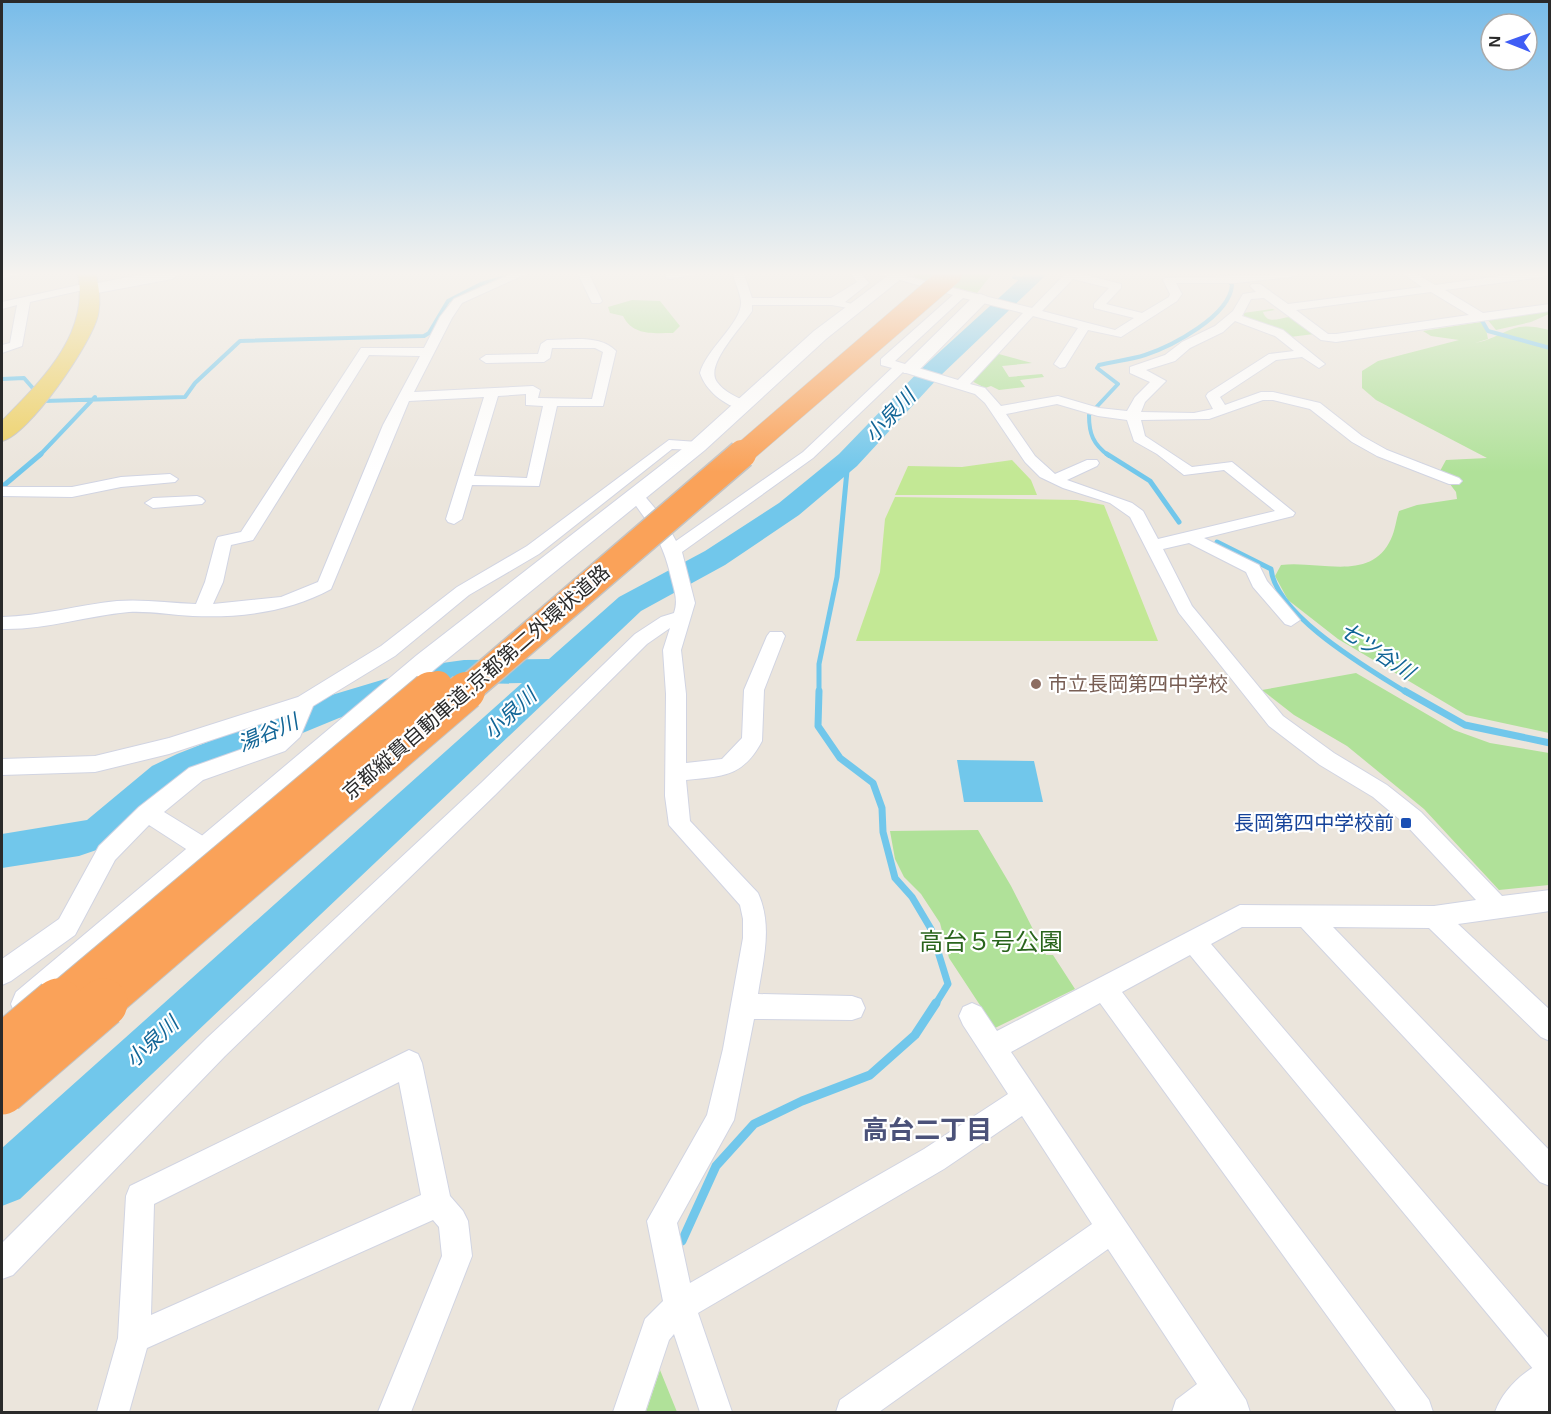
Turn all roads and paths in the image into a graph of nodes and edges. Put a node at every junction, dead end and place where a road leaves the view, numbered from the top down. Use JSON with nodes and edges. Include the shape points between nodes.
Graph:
{"nodes":[{"id":1,"x":17,"y":340,"type":"edge"},
{"id":2,"x":77,"y":340,"type":"edge"},
{"id":3,"x":434,"y":340,"type":"edge"},
{"id":4,"x":725,"y":340,"type":"edge"},
{"id":5,"x":818,"y":340,"type":"edge"},
{"id":6,"x":843,"y":340,"type":"edge"},
{"id":7,"x":854,"y":340,"type":"edge"},
{"id":8,"x":874,"y":340,"type":"edge"},
{"id":9,"x":906,"y":340,"type":"edge"},
{"id":10,"x":940,"y":340,"type":"edge"},
{"id":11,"x":1003,"y":340,"type":"edge"},
{"id":12,"x":1076,"y":340,"type":"edge"},
{"id":13,"x":1196,"y":340,"type":"edge"},
{"id":14,"x":1288,"y":340,"type":"edge"},
{"id":15,"x":2,"y":349,"type":"edge"},
{"id":16,"x":427,"y":352,"type":"junction"},
{"id":17,"x":1305,"y":353,"type":"junction"},
{"id":18,"x":486,"y":359,"type":"dead end"},
{"id":19,"x":1060,"y":363,"type":"dead end"},
{"id":20,"x":1319,"y":364,"type":"dead end"},
{"id":21,"x":907,"y":370,"type":"junction"},
{"id":22,"x":813,"y":374,"type":"junction"},
{"id":23,"x":959,"y":384,"type":"junction"},
{"id":24,"x":492,"y":392,"type":"junction"},
{"id":25,"x":405,"y":397,"type":"junction"},
{"id":26,"x":551,"y":402,"type":"junction"},
{"id":27,"x":743,"y":406,"type":"junction"},
{"id":28,"x":1221,"y":410,"type":"junction"},
{"id":29,"x":999,"y":411,"type":"junction"},
{"id":30,"x":1131,"y":416,"type":"junction"},
{"id":31,"x":2,"y":434,"type":"edge"},
{"id":32,"x":698,"y":447,"type":"junction"},
{"id":33,"x":1092,"y":463,"type":"dead end"},
{"id":34,"x":170,"y":479,"type":"dead end"},
{"id":35,"x":1056,"y":479,"type":"junction"},
{"id":36,"x":466,"y":480,"type":"junction"},
{"id":37,"x":1454,"y":481,"type":"dead end"},
{"id":38,"x":2,"y":492,"type":"edge"},
{"id":39,"x":637,"y":496,"type":"junction"},
{"id":40,"x":197,"y":501,"type":"dead end"},
{"id":41,"x":153,"y":503,"type":"dead end"},
{"id":42,"x":454,"y":519,"type":"dead end"},
{"id":43,"x":1198,"y":534,"type":"junction"},
{"id":44,"x":1153,"y":544,"type":"junction"},
{"id":45,"x":674,"y":554,"type":"junction"},
{"id":46,"x":202,"y":610,"type":"junction"},
{"id":47,"x":684,"y":610,"type":"junction"},
{"id":48,"x":1291,"y":620,"type":"dead end"},
{"id":49,"x":2,"y":623,"type":"edge"},
{"id":50,"x":776,"y":636,"type":"dead end"},
{"id":51,"x":299,"y":717,"type":"junction"},
{"id":52,"x":2,"y":767,"type":"edge"},
{"id":53,"x":675,"y":773,"type":"junction"},
{"id":54,"x":147,"y":813,"type":"junction"},
{"id":55,"x":208,"y":851,"type":"junction"},
{"id":56,"x":1550,"y":900,"type":"edge"},
{"id":57,"x":1496,"y":906,"type":"junction"},
{"id":58,"x":1306,"y":916,"type":"junction"},
{"id":59,"x":1434,"y":916,"type":"junction"},
{"id":60,"x":1193,"y":941,"type":"junction"},
{"id":61,"x":2,"y":973,"type":"edge"},
{"id":62,"x":1104,"y":988,"type":"junction"},
{"id":63,"x":742,"y":1006,"type":"junction"},
{"id":64,"x":852,"y":1008,"type":"dead end"},
{"id":65,"x":972,"y":1016,"type":"dead end"},
{"id":66,"x":2,"y":1026,"type":"edge"},
{"id":67,"x":1550,"y":1028,"type":"edge"},
{"id":68,"x":993,"y":1047,"type":"junction"},
{"id":69,"x":2,"y":1050,"type":"edge"},
{"id":70,"x":2,"y":1090,"type":"edge"},
{"id":71,"x":1026,"y":1098,"type":"junction"},
{"id":72,"x":1550,"y":1172,"type":"edge"},
{"id":73,"x":436,"y":1203,"type":"junction"},
{"id":74,"x":1112,"y":1228,"type":"junction"},
{"id":75,"x":2,"y":1264,"type":"edge"},
{"id":76,"x":681,"y":1306,"type":"junction"},
{"id":77,"x":134,"y":1338,"type":"junction"},
{"id":78,"x":1550,"y":1365,"type":"edge"},
{"id":79,"x":1550,"y":1381,"type":"edge"},
{"id":80,"x":1226,"y":1400,"type":"edge"},
{"id":81,"x":113,"y":1413,"type":"edge"},
{"id":82,"x":395,"y":1413,"type":"edge"},
{"id":83,"x":628,"y":1413,"type":"edge"},
{"id":84,"x":716,"y":1413,"type":"edge"},
{"id":85,"x":852,"y":1413,"type":"edge"},
{"id":86,"x":1188,"y":1413,"type":"edge"},
{"id":87,"x":1417,"y":1413,"type":"edge"},
{"id":88,"x":1518,"y":1413,"type":"edge"}],
"edges":[{"from":1,"to":15,"type":"street","via":[[16,346]]},
{"from":2,"to":31,"type":"main road","via":[[44,389]]},
{"from":3,"to":16,"type":"street"},
{"from":4,"to":27,"type":"street","via":[[709,361],[706,373],[718,393]]},
{"from":5,"to":27,"type":"street"},
{"from":6,"to":22,"type":"highway"},
{"from":7,"to":22,"type":"highway","name":"京都縦貫自動車道;京都第二外環状道路"},
{"from":8,"to":70,"type":"highway","name":"京都縦貫自動車道;京都第二外環状道路","bridge":true},
{"from":9,"to":21,"type":"street","via":[[886,362]]},
{"from":10,"to":21,"type":"street"},
{"from":11,"to":23,"type":"street"},
{"from":12,"to":19,"type":"street"},
{"from":13,"to":30,"type":"street","via":[[1170,358],[1135,370],[1159,381],[1135,404]]},
{"from":14,"to":17,"type":"street"},
{"from":16,"to":25,"type":"street"},
{"from":16,"to":46,"type":"street","via":[[365,351],[247,536],[224,541]]},
{"from":17,"to":20,"type":"street"},
{"from":17,"to":28,"type":"street","via":[[1273,357],[1213,396]]},
{"from":18,"to":26,"type":"street","via":[[544,358],[548,344],[598,344],[610,351],[598,403]]},
{"from":21,"to":23,"type":"street"},
{"from":21,"to":45,"type":"street","via":[[814,449]]},
{"from":22,"to":69,"type":"highway","name":"京都縦貫自動車道;京都第二外環状道路","bridge":true},
{"from":23,"to":29,"type":"street","via":[[980,391]]},
{"from":24,"to":25,"type":"street"},
{"from":24,"to":26,"type":"street","via":[[533,390],[531,402]]},
{"from":24,"to":36,"type":"street"},
{"from":25,"to":46,"type":"street","via":[[326,585],[308,596],[259,606]]},
{"from":26,"to":36,"type":"street","via":[[534,483]]},
{"from":27,"to":32,"type":"street"},
{"from":28,"to":30,"type":"street","via":[[1194,417]]},
{"from":28,"to":37,"type":"street","via":[[1261,396],[1315,406],[1382,453]]},
{"from":29,"to":30,"type":"street","via":[[1059,400]]},
{"from":29,"to":35,"type":"street","via":[[1028,455],[1044,473]]},
{"from":30,"to":43,"type":"street","via":[[1139,438],[1189,472],[1227,465],[1287,513]]},
{"from":32,"to":39,"type":"street"},
{"from":32,"to":51,"type":"street","via":[[669,444],[533,550],[463,591]]},
{"from":33,"to":35,"type":"street"},
{"from":34,"to":38,"type":"street","via":[[121,482],[72,492]]},
{"from":35,"to":44,"type":"street","via":[[1117,498],[1129,506]]},
{"from":36,"to":42,"type":"street"},
{"from":39,"to":45,"type":"street","via":[[658,522]]},
{"from":39,"to":55,"type":"street","via":[[426,662]]},
{"from":40,"to":41,"type":"street"},
{"from":43,"to":44,"type":"street"},
{"from":43,"to":48,"type":"street","via":[[1253,569],[1258,583]]},
{"from":44,"to":57,"type":"street","via":[[1202,634],[1276,720],[1327,759],[1380,790],[1413,818]]},
{"from":45,"to":47,"type":"street"},
{"from":46,"to":49,"type":"street","via":[[134,605],[37,622]]},
{"from":47,"to":53,"type":"street","via":[[672,650]]},
{"from":47,"to":75,"type":"street","via":[[641,639],[216,1047]]},
{"from":50,"to":53,"type":"street","via":[[754,690],[752,741],[728,768]]},
{"from":51,"to":52,"type":"street","via":[[95,764]]},
{"from":51,"to":54,"type":"street","via":[[278,745],[196,774]]},
{"from":53,"to":63,"type":"street","via":[[681,825],[750,900],[755,938]]},
{"from":54,"to":55,"type":"street"},
{"from":54,"to":61,"type":"street","via":[[107,853],[67,927]]},
{"from":55,"to":66,"type":"street"},
{"from":56,"to":57,"type":"street"},
{"from":57,"to":59,"type":"street"},
{"from":58,"to":59,"type":"street"},
{"from":58,"to":60,"type":"street","via":[[1240,915]]},
{"from":58,"to":72,"type":"street"},
{"from":59,"to":67,"type":"street"},
{"from":60,"to":62,"type":"street"},
{"from":60,"to":78,"type":"street"},
{"from":62,"to":68,"type":"street"},
{"from":62,"to":87,"type":"street"},
{"from":63,"to":64,"type":"street"},
{"from":63,"to":76,"type":"street","via":[[720,1120],[662,1221]]},
{"from":65,"to":68,"type":"street"},
{"from":68,"to":71,"type":"street"},
{"from":71,"to":74,"type":"street"},
{"from":71,"to":76,"type":"street","via":[[934,1159]]},
{"from":73,"to":77,"type":"street"},
{"from":73,"to":77,"type":"street","via":[[409,1063],[140,1196]]},
{"from":73,"to":82,"type":"street","via":[[453,1221],[457,1257]]},
{"from":74,"to":80,"type":"street"},
{"from":74,"to":85,"type":"street"},
{"from":76,"to":83,"type":"street","via":[[656,1330]]},
{"from":76,"to":84,"type":"street"},
{"from":77,"to":81,"type":"street"},
{"from":79,"to":88,"type":"street"},
{"from":80,"to":86,"type":"street"}]}
